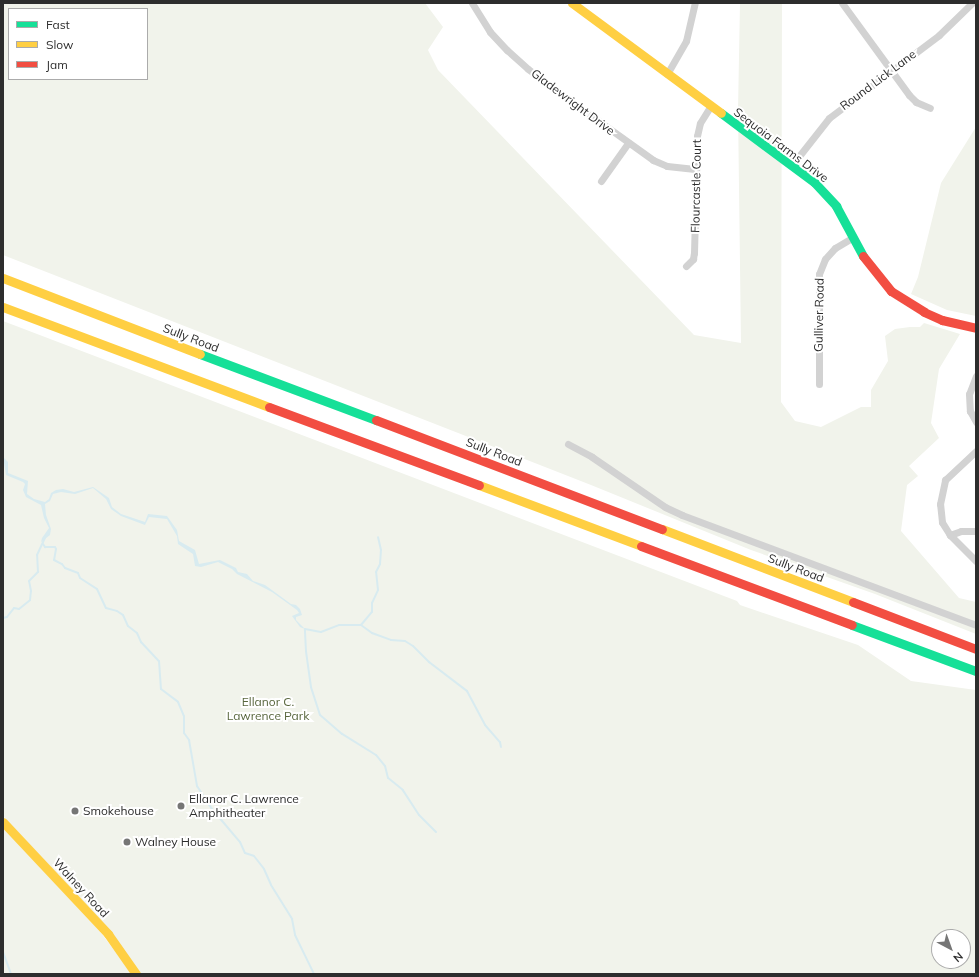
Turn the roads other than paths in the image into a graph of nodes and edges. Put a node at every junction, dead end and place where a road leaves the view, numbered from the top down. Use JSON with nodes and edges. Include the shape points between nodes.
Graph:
{"nodes":[{"id":1,"x":472,"y":3,"type":"edge"},
{"id":2,"x":572,"y":3,"type":"edge"},
{"id":3,"x":695,"y":3,"type":"edge"},
{"id":4,"x":842,"y":3,"type":"edge"},
{"id":5,"x":972,"y":3,"type":"edge"},
{"id":6,"x":891,"y":71,"type":"junction"},
{"id":7,"x":667,"y":74,"type":"junction"},
{"id":8,"x":710,"y":106,"type":"junction"},
{"id":9,"x":930,"y":108,"type":"dead end"},
{"id":10,"x":628,"y":143,"type":"junction"},
{"id":11,"x":792,"y":165,"type":"junction"},
{"id":12,"x":695,"y":169,"type":"junction"},
{"id":13,"x":601,"y":181,"type":"dead end"},
{"id":14,"x":853,"y":237,"type":"junction"},
{"id":15,"x":686,"y":266,"type":"dead end"},
{"id":16,"x":3,"y":278,"type":"edge"},
{"id":17,"x":3,"y":307,"type":"edge"},
{"id":18,"x":976,"y":328,"type":"edge"},
{"id":19,"x":976,"y":376,"type":"edge"},
{"id":20,"x":819,"y":384,"type":"dead end"},
{"id":21,"x":976,"y":422,"type":"edge"},
{"id":22,"x":568,"y":444,"type":"dead end"},
{"id":23,"x":976,"y":451,"type":"edge"},
{"id":24,"x":976,"y":531,"type":"edge"},
{"id":25,"x":950,"y":535,"type":"junction"},
{"id":26,"x":976,"y":561,"type":"edge"},
{"id":27,"x":976,"y":625,"type":"edge"},
{"id":28,"x":976,"y":649,"type":"edge"},
{"id":29,"x":976,"y":671,"type":"edge"},
{"id":30,"x":3,"y":822,"type":"edge"},
{"id":31,"x":136,"y":974,"type":"edge"}],
"edges":[{"from":1,"to":10,"type":"street","name":"Gladewright Drive","via":[[490,32],[517,60]]},
{"from":2,"to":7,"type":"main road","name":"Sequoia Farms Drive"},
{"from":3,"to":7,"type":"street","via":[[686,41]]},
{"from":4,"to":6,"type":"street"},
{"from":5,"to":6,"type":"street","name":"Round Lick Lane","via":[[939,35]]},
{"from":6,"to":9,"type":"street","via":[[912,99]]},
{"from":6,"to":11,"type":"street","name":"Round Lick Lane","via":[[828,118]]},
{"from":7,"to":8,"type":"main road","name":"Sequoia Farms Drive"},
{"from":8,"to":11,"type":"main road","name":"Sequoia Farms Drive"},
{"from":8,"to":12,"type":"street","name":"Flourcastle Court","via":[[696,136]]},
{"from":10,"to":12,"type":"street","name":"Gladewright Drive","via":[[661,165]]},
{"from":10,"to":13,"type":"street"},
{"from":11,"to":14,"type":"main road","name":"Sequoia Farms Drive","via":[[828,196]]},
{"from":12,"to":15,"type":"street","name":"Flourcastle Court","via":[[694,253],[693,259]]},
{"from":14,"to":18,"type":"main road","name":"Sequoia Farms Drive","via":[[872,271],[902,299],[934,317]]},
{"from":14,"to":20,"type":"street","name":"Gulliver Road","via":[[835,248],[825,259],[819,274]]},
{"from":16,"to":28,"type":"main road","name":"Sully Road"},
{"from":17,"to":29,"type":"main road"},
{"from":19,"to":21,"type":"street","via":[[969,394],[970,411]]},
{"from":22,"to":27,"type":"street","via":[[592,457],[665,507],[682,515]]},
{"from":23,"to":25,"type":"street","via":[[952,471],[942,489],[942,522]]},
{"from":24,"to":25,"type":"street","via":[[961,531]]},
{"from":25,"to":26,"type":"street"},
{"from":30,"to":31,"type":"main road","name":"Walney Road","via":[[108,934]]}]}
